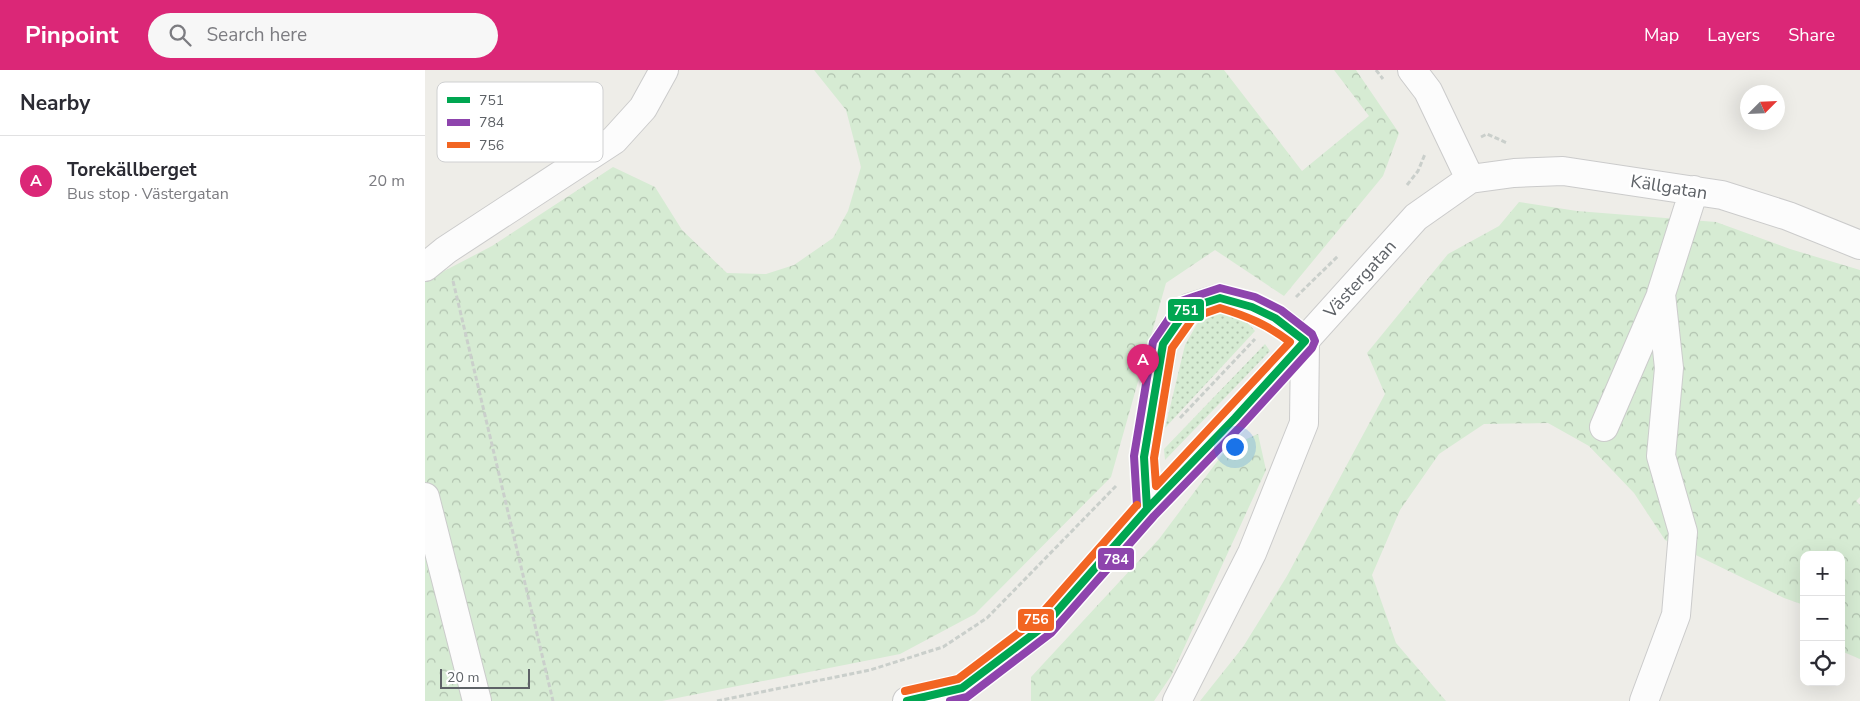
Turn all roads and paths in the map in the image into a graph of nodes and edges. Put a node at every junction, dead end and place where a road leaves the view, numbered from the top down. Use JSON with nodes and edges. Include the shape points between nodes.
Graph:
{"nodes":[{"id":1,"x":664,"y":70,"type":"edge"},
{"id":2,"x":1412,"y":70,"type":"edge"},
{"id":3,"x":603,"y":147,"type":"edge"},
{"id":4,"x":580,"y":162,"type":"edge"},
{"id":5,"x":1470,"y":180,"type":"junction"},
{"id":6,"x":1693,"y":190,"type":"junction"},
{"id":7,"x":1860,"y":245,"type":"edge"},
{"id":8,"x":445,"y":250,"type":"junction"},
{"id":9,"x":425,"y":267,"type":"edge"},
{"id":10,"x":1661,"y":294,"type":"junction"},
{"id":11,"x":1305,"y":340,"type":"junction"},
{"id":12,"x":1604,"y":427,"type":"dead end"},
{"id":13,"x":425,"y":497,"type":"edge"},
{"id":14,"x":1147,"y":509,"type":"junction"},
{"id":15,"x":434,"y":572,"type":"edge"},
{"id":16,"x":968,"y":694,"type":"edge"},
{"id":17,"x":477,"y":701,"type":"edge"},
{"id":18,"x":553,"y":701,"type":"edge"},
{"id":19,"x":907,"y":701,"type":"edge"},
{"id":20,"x":1177,"y":701,"type":"edge"},
{"id":21,"x":1644,"y":701,"type":"edge"}],
"edges":[{"from":1,"to":3,"type":"street","via":[[643,108],[614,140]]},
{"from":2,"to":5,"type":"street","via":[[1428,91]]},
{"from":4,"to":8,"type":"street"},
{"from":5,"to":6,"type":"street","name":"Källgatan","via":[[1514,173],[1563,171]]},
{"from":5,"to":11,"type":"street","name":"Västergatan","via":[[1416,217]]},
{"from":6,"to":7,"type":"street","name":"Källgatan","via":[[1722,195],[1788,216]]},
{"from":6,"to":10,"type":"street"},
{"from":8,"to":9,"type":"street"},
{"from":8,"to":18,"type":"path"},
{"from":10,"to":12,"type":"street"},
{"from":10,"to":21,"type":"street","via":[[1669,368],[1661,456],[1683,532],[1676,615]]},
{"from":11,"to":14,"type":"street","name":"Västergatan"},
{"from":11,"to":14,"type":"street","via":[[1275,318],[1252,307],[1219,298],[1188,308],[1163,344],[1144,457]]},
{"from":11,"to":20,"type":"street","via":[[1304,423],[1252,553]]},
{"from":13,"to":15,"type":"street"},
{"from":14,"to":16,"type":"street","name":"Västergatan","via":[[1044,626]]},
{"from":15,"to":17,"type":"street"},
{"from":16,"to":19,"type":"street","name":"Västergatan"}]}
